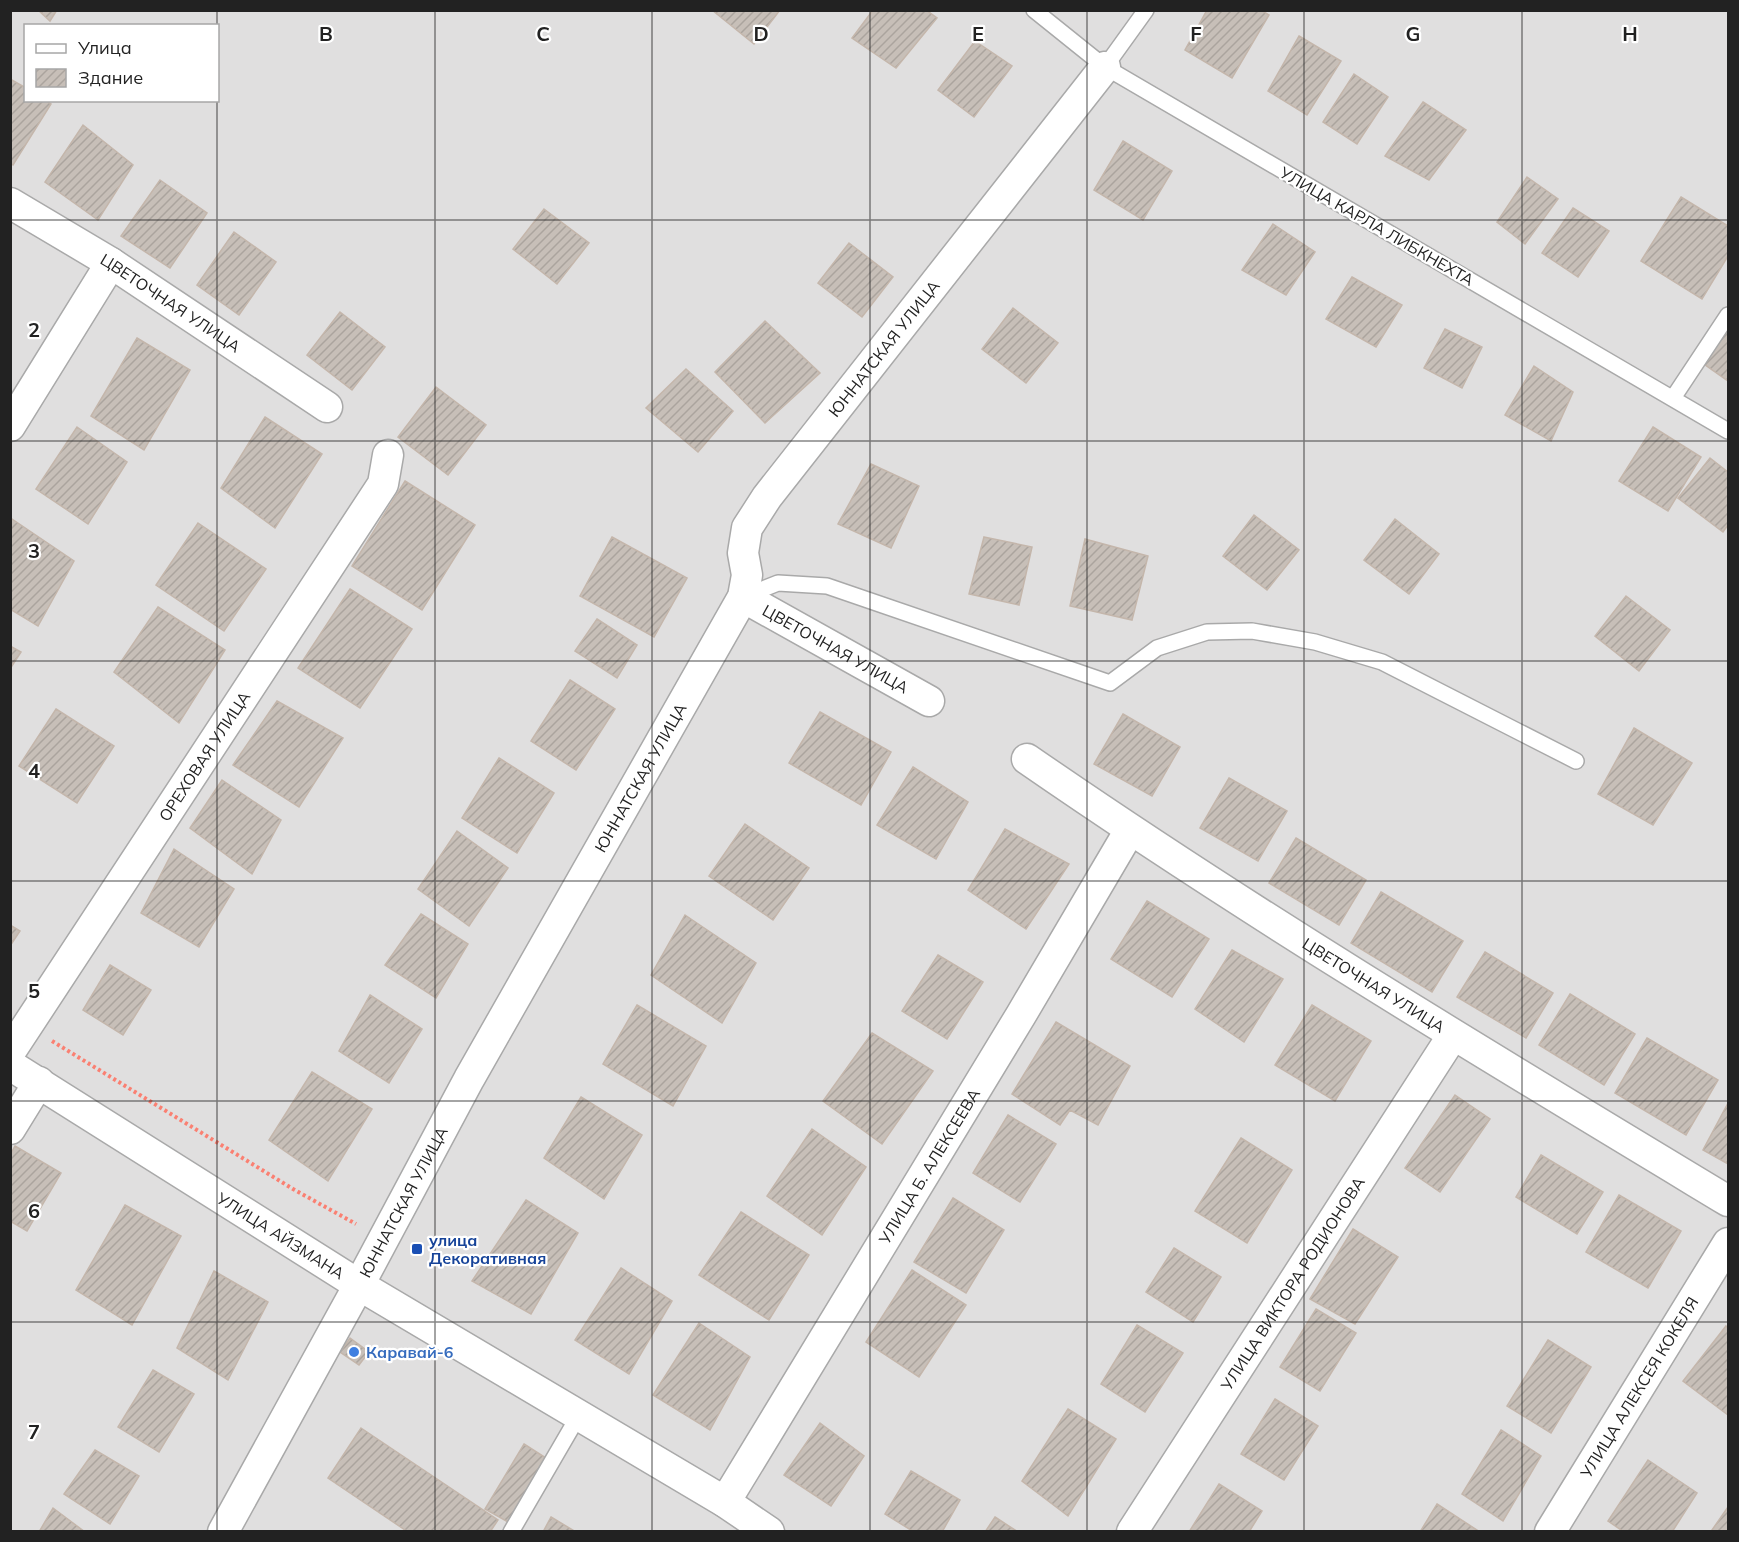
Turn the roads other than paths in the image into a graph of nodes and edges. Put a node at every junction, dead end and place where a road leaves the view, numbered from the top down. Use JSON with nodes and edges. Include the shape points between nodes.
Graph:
{"nodes":[{"id":1,"x":1034,"y":10,"type":"edge"},
{"id":2,"x":1146,"y":10,"type":"edge"},
{"id":3,"x":1105,"y":67,"type":"junction"},
{"id":4,"x":10,"y":203,"type":"edge"},
{"id":5,"x":111,"y":263,"type":"junction"},
{"id":6,"x":1728,"y":315,"type":"edge"},
{"id":7,"x":1673,"y":398,"type":"junction"},
{"id":8,"x":327,"y":407,"type":"dead end"},
{"id":9,"x":10,"y":426,"type":"edge"},
{"id":10,"x":1728,"y":430,"type":"edge"},
{"id":11,"x":388,"y":454,"type":"dead end"},
{"id":12,"x":743,"y":597,"type":"junction"},
{"id":13,"x":929,"y":701,"type":"dead end"},
{"id":14,"x":1027,"y":759,"type":"dead end"},
{"id":15,"x":1576,"y":761,"type":"dead end"},
{"id":16,"x":1130,"y":830,"type":"junction"},
{"id":17,"x":1452,"y":1035,"type":"junction"},
{"id":18,"x":10,"y":1052,"type":"edge"},
{"id":19,"x":10,"y":1065,"type":"edge"},
{"id":20,"x":39,"y":1082,"type":"junction"},
{"id":21,"x":10,"y":1129,"type":"edge"},
{"id":22,"x":1728,"y":1200,"type":"edge"},
{"id":23,"x":1728,"y":1243,"type":"edge"},
{"id":24,"x":359,"y":1285,"type":"junction"},
{"id":25,"x":579,"y":1415,"type":"junction"},
{"id":26,"x":725,"y":1502,"type":"junction"},
{"id":27,"x":223,"y":1532,"type":"edge"},
{"id":28,"x":511,"y":1532,"type":"edge"},
{"id":29,"x":769,"y":1532,"type":"edge"},
{"id":30,"x":1132,"y":1532,"type":"edge"},
{"id":31,"x":1550,"y":1532,"type":"edge"}],
"edges":[{"from":1,"to":3,"type":"lane","name":"УЛИЦА КАРЛА ЛИБКНЕХТА"},
{"from":2,"to":3,"type":"lane"},
{"from":3,"to":7,"type":"lane","name":"УЛИЦА КАРЛА ЛИБКНЕХТА"},
{"from":3,"to":12,"type":"street","name":"ЮННАТСКАЯ УЛИЦА","via":[[767,497],[747,528]]},
{"from":4,"to":5,"type":"street","name":"ЦВЕТОЧНАЯ УЛИЦА"},
{"from":5,"to":8,"type":"street","name":"ЦВЕТОЧНАЯ УЛИЦА"},
{"from":5,"to":9,"type":"street"},
{"from":6,"to":7,"type":"lane"},
{"from":7,"to":10,"type":"lane","name":"УЛИЦА КАРЛА ЛИБКНЕХТА"},
{"from":11,"to":18,"type":"street","name":"ОРЕХОВАЯ УЛИЦА","via":[[383,484]]},
{"from":12,"to":13,"type":"street","name":"ЦВЕТОЧНАЯ УЛИЦА"},
{"from":12,"to":15,"type":"lane","via":[[778,583],[827,586],[1110,683],[1157,648],[1207,632],[1252,631],[1314,642],[1382,662]]},
{"from":12,"to":24,"type":"street","name":"ЮННАТСКАЯ УЛИЦА","via":[[469,1079]]},
{"from":14,"to":16,"type":"street","name":"ЦВЕТОЧНАЯ УЛИЦА"},
{"from":16,"to":17,"type":"street","name":"ЦВЕТОЧНАЯ УЛИЦА"},
{"from":16,"to":26,"type":"street","name":"УЛИЦА Б. АЛЕКСЕЕВА"},
{"from":17,"to":22,"type":"street","name":"ЦВЕТОЧНАЯ УЛИЦА"},
{"from":17,"to":30,"type":"street","name":"УЛИЦА ВИКТОРА РОДИОНОВА"},
{"from":19,"to":20,"type":"street","name":"УЛИЦА АЙЗМАНА"},
{"from":20,"to":21,"type":"street"},
{"from":20,"to":24,"type":"street","name":"УЛИЦА АЙЗМАНА"},
{"from":23,"to":31,"type":"street","name":"УЛИЦА АЛЕКСЕЯ КОКЕЛЯ"},
{"from":24,"to":25,"type":"street","name":"УЛИЦА АЙЗМАНА"},
{"from":24,"to":27,"type":"street","name":"ЮННАТСКАЯ УЛИЦА"},
{"from":25,"to":26,"type":"street","name":"УЛИЦА АЙЗМАНА"},
{"from":25,"to":28,"type":"lane"},
{"from":26,"to":29,"type":"street","name":"УЛИЦА АЙЗМАНА"}]}
